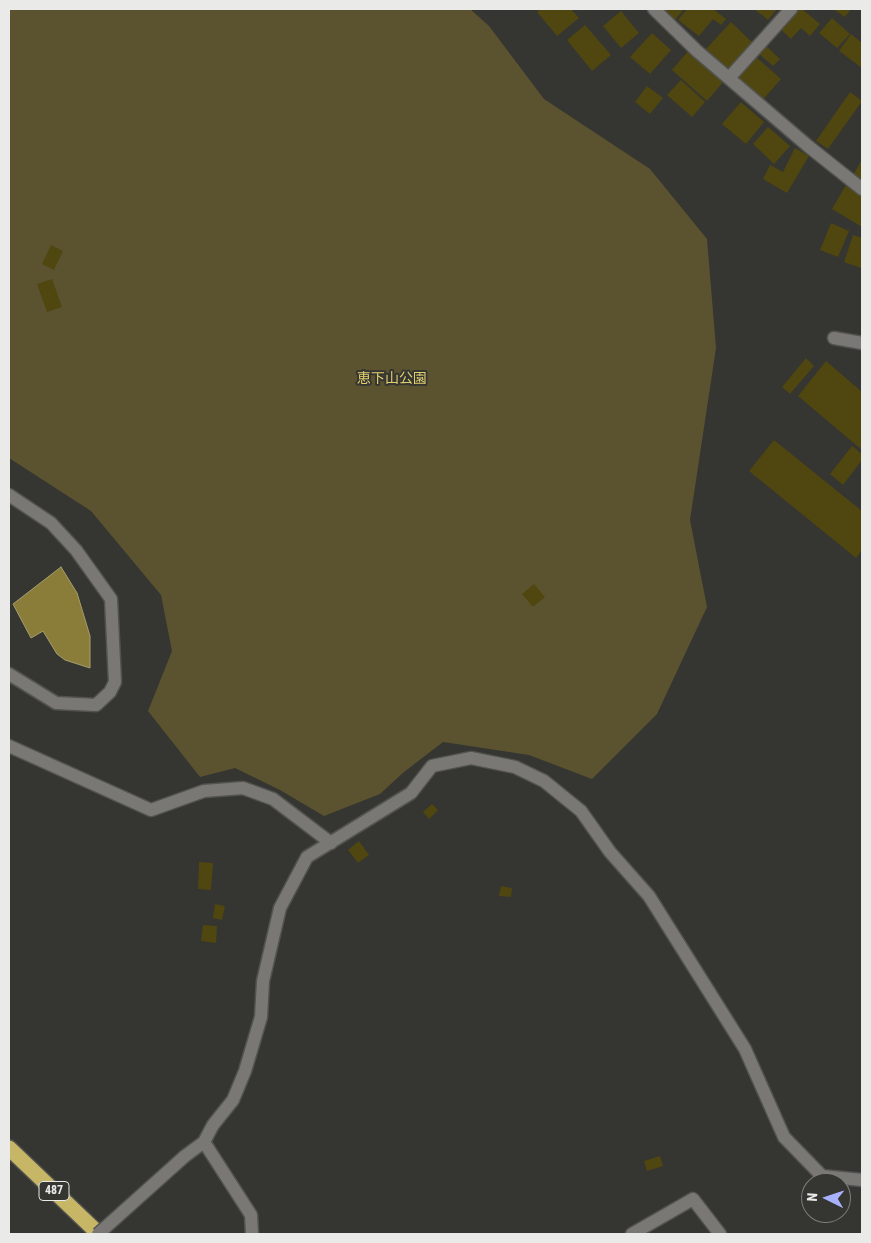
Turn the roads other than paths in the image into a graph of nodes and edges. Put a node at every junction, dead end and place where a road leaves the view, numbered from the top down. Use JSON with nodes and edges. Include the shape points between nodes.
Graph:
{"nodes":[{"id":1,"x":654,"y":9,"type":"edge"},
{"id":2,"x":791,"y":9,"type":"edge"},
{"id":3,"x":728,"y":78,"type":"junction"},
{"id":4,"x":862,"y":189,"type":"edge"},
{"id":5,"x":834,"y":338,"type":"dead end"},
{"id":6,"x":862,"y":343,"type":"edge"},
{"id":7,"x":9,"y":495,"type":"edge"},
{"id":8,"x":9,"y":674,"type":"edge"},
{"id":9,"x":9,"y":746,"type":"edge"},
{"id":10,"x":331,"y":843,"type":"junction"},
{"id":11,"x":204,"y":1142,"type":"junction"},
{"id":12,"x":9,"y":1148,"type":"edge"},
{"id":13,"x":862,"y":1180,"type":"edge"},
{"id":14,"x":98,"y":1234,"type":"edge"},
{"id":15,"x":252,"y":1234,"type":"edge"},
{"id":16,"x":632,"y":1234,"type":"edge"},
{"id":17,"x":720,"y":1234,"type":"edge"}],
"edges":[{"from":1,"to":3,"type":"street"},
{"from":2,"to":3,"type":"street"},
{"from":3,"to":4,"type":"street"},
{"from":5,"to":6,"type":"street"},
{"from":7,"to":8,"type":"street","via":[[50,524],[70,543],[111,599],[115,682],[110,692],[96,705],[56,703]]},
{"from":9,"to":10,"type":"street","via":[[151,810],[204,791],[243,788],[273,799]]},
{"from":10,"to":11,"type":"street","via":[[307,857],[280,908],[263,981],[261,1017],[245,1071],[233,1100]]},
{"from":10,"to":13,"type":"street","via":[[411,793],[432,766],[471,758],[515,767],[544,781],[581,811],[610,852],[649,896],[745,1049],[784,1137],[822,1176]]},
{"from":11,"to":14,"type":"street","bridge":true},
{"from":11,"to":15,"type":"street","via":[[251,1215]]},
{"from":12,"to":14,"type":"highway","number":"487"},
{"from":16,"to":17,"type":"street","via":[[693,1199]]}]}
